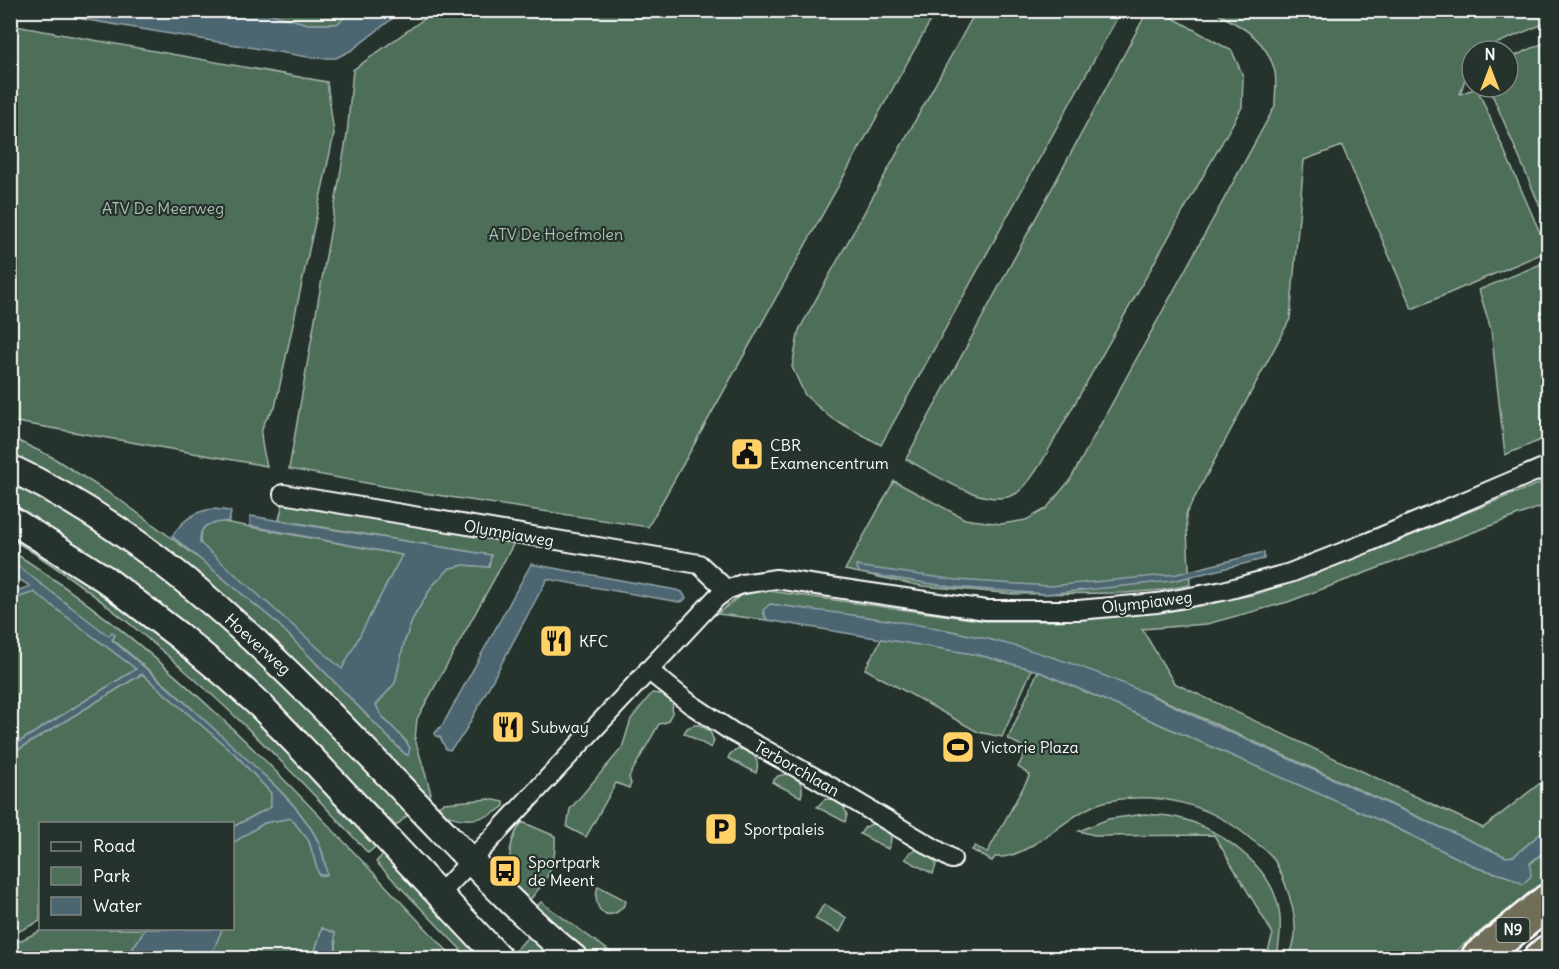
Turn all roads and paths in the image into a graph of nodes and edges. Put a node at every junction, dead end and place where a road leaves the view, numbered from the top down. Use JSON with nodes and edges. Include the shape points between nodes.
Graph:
{"nodes":[{"id":1,"x":1548,"y":466,"type":"edge"},
{"id":2,"x":10,"y":468,"type":"edge"},
{"id":3,"x":283,"y":494,"type":"dead end"},
{"id":4,"x":10,"y":519,"type":"edge"},
{"id":5,"x":726,"y":590,"type":"junction"},
{"id":6,"x":648,"y":670,"type":"junction"},
{"id":7,"x":952,"y":859,"type":"dead end"},
{"id":8,"x":471,"y":861,"type":"junction"},
{"id":9,"x":440,"y":895,"type":"junction"},
{"id":10,"x":1548,"y":901,"type":"edge"},
{"id":11,"x":1548,"y":952,"type":"edge"},
{"id":12,"x":499,"y":958,"type":"edge"},
{"id":13,"x":574,"y":958,"type":"edge"},
{"id":14,"x":1478,"y":958,"type":"edge"},
{"id":15,"x":1541,"y":958,"type":"edge"}],
"edges":[{"from":1,"to":5,"type":"street","name":"Olympiaweg","via":[[1290,573],[1157,603],[1078,610],[1002,610],[784,579],[764,579]]},
{"from":2,"to":8,"type":"main road","name":"Hoeverweg","via":[[70,501],[181,576],[296,678]]},
{"from":3,"to":5,"type":"street","name":"Olympiaweg","via":[[699,564]]},
{"from":4,"to":9,"type":"main road","via":[[105,579],[231,679],[315,761]]},
{"from":5,"to":6,"type":"street","name":"Olympiaweg"},
{"from":6,"to":7,"type":"street","name":"Terborchlaan","via":[[731,731]]},
{"from":6,"to":8,"type":"street","name":"Olympiaweg"},
{"from":8,"to":9,"type":"street"},
{"from":8,"to":13,"type":"main road"},
{"from":9,"to":12,"type":"main road"},
{"from":10,"to":14,"type":"highway","number":"N9"},
{"from":11,"to":15,"type":"highway","number":"N9"}]}
